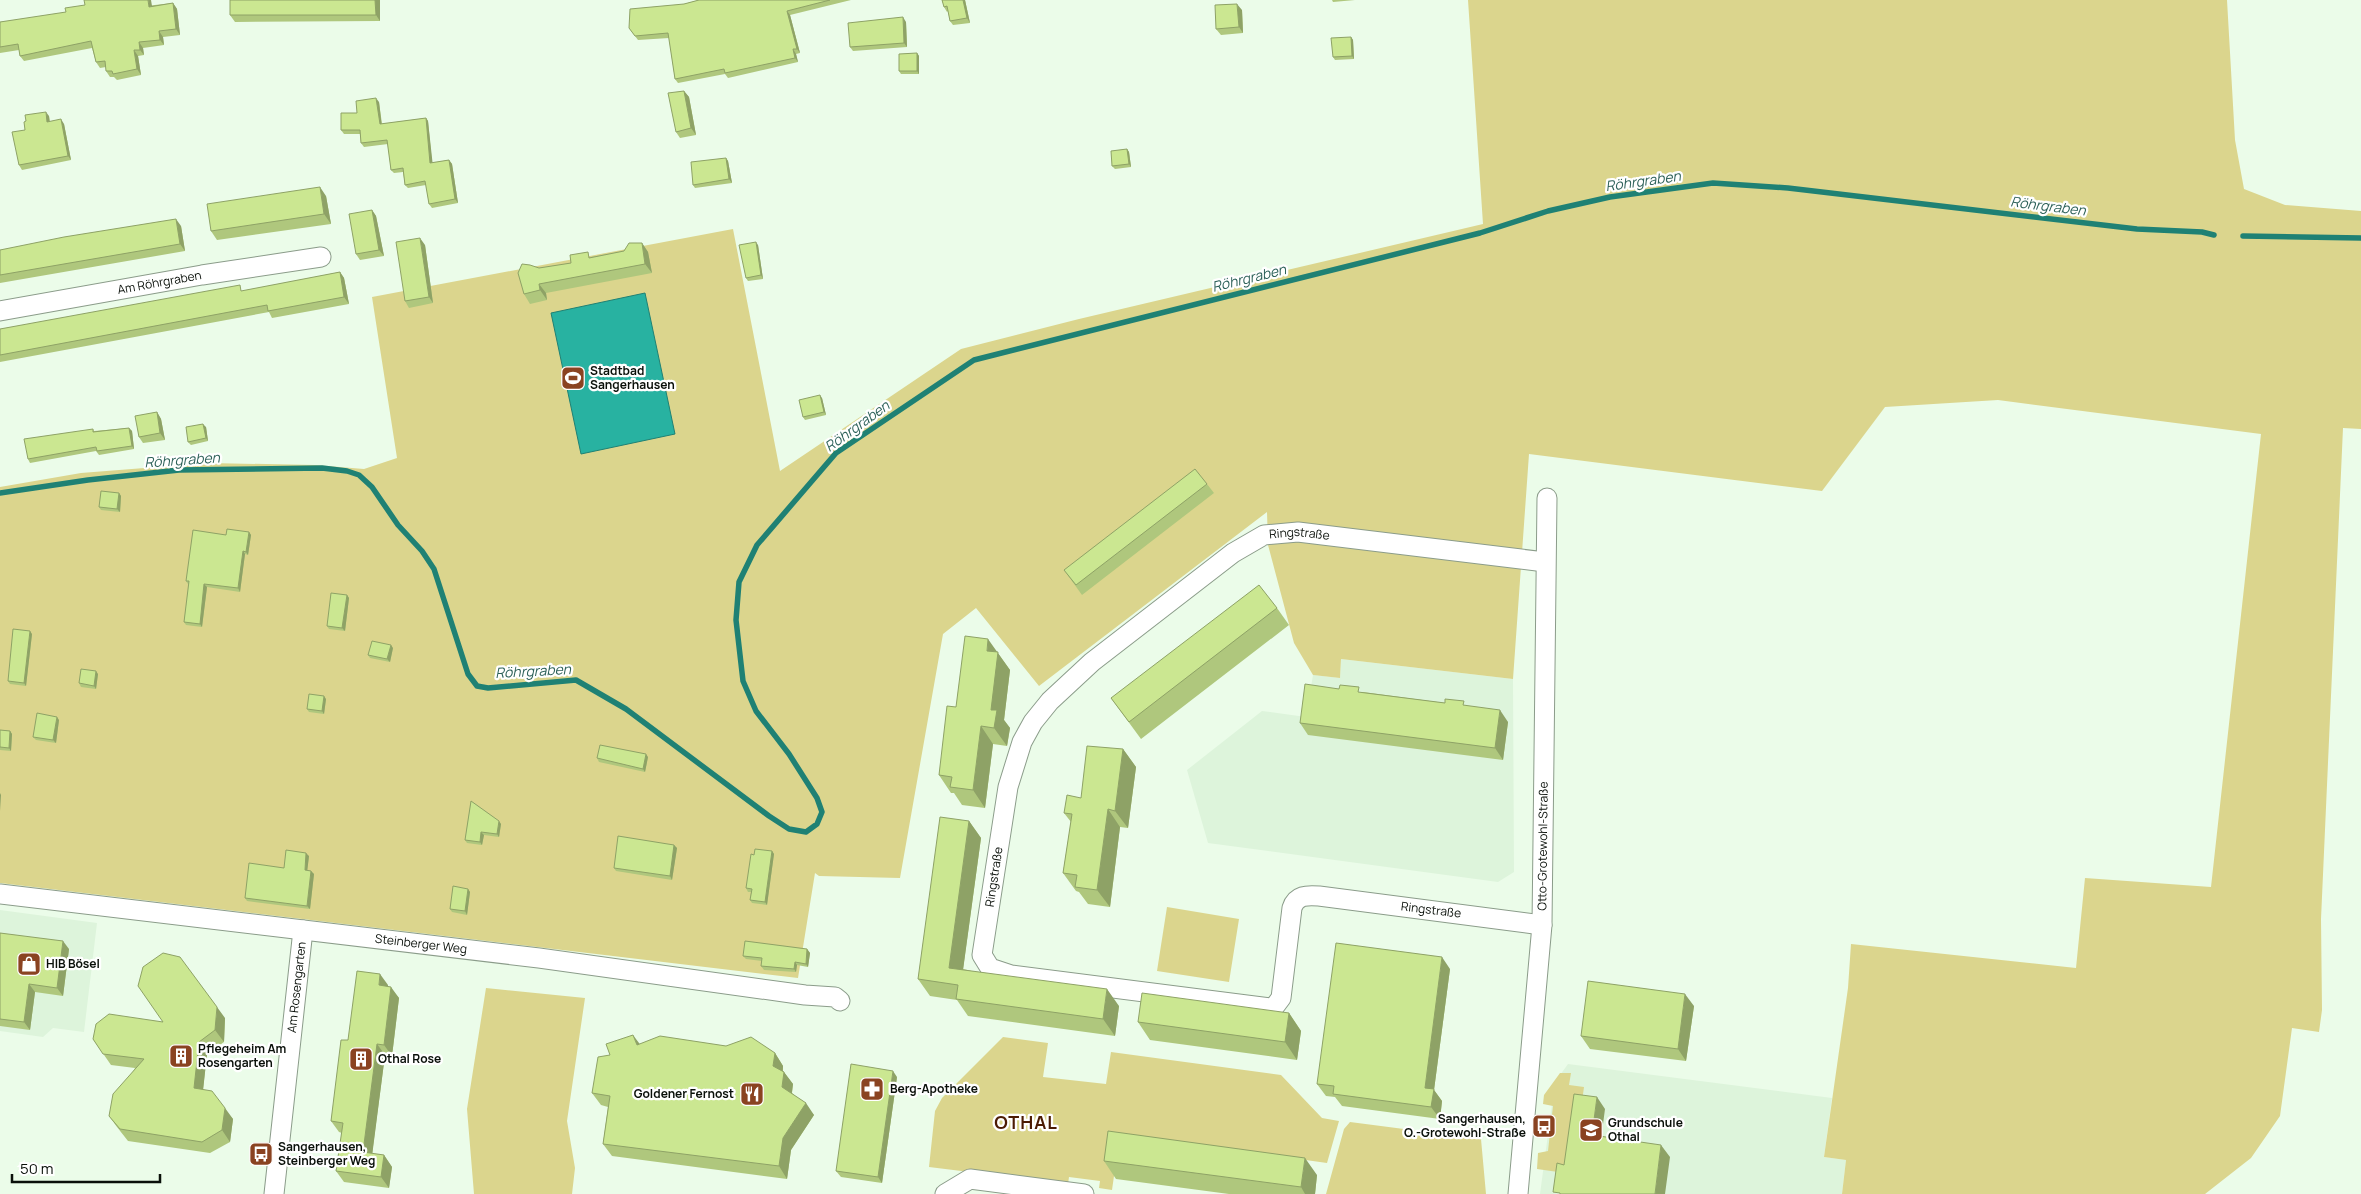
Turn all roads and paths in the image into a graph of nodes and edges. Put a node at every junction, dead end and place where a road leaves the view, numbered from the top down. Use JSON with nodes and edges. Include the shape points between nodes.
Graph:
{"nodes":[{"id":1,"x":321,"y":257,"type":"dead end"},
{"id":2,"x":0,"y":311,"type":"edge"},
{"id":3,"x":1547,"y":498,"type":"dead end"},
{"id":4,"x":1545,"y":562,"type":"junction"},
{"id":5,"x":0,"y":894,"type":"edge"},
{"id":6,"x":1542,"y":925,"type":"junction"},
{"id":7,"x":303,"y":930,"type":"junction"},
{"id":8,"x":840,"y":1001,"type":"dead end"},
{"id":9,"x":274,"y":1194,"type":"edge"},
{"id":10,"x":945,"y":1194,"type":"edge"},
{"id":11,"x":1084,"y":1194,"type":"edge"},
{"id":12,"x":1518,"y":1194,"type":"edge"}],
"edges":[{"from":1,"to":2,"type":"street","name":"Am Röhrgraben"},
{"from":3,"to":4,"type":"street","name":"Otto-Grotewohl-Straße"},
{"from":4,"to":6,"type":"street","name":"Otto-Grotewohl-Straße"},
{"from":4,"to":6,"type":"street","name":"Ringstraße","via":[[1311,533],[1278,532],[1264,535],[1233,553],[1092,662],[1050,701],[1029,728],[1012,772],[982,950],[987,965],[1011,975],[1261,1008],[1276,1006],[1281,996],[1291,911],[1295,901],[1302,896]]},
{"from":5,"to":7,"type":"street","name":"Steinberger Weg"},
{"from":6,"to":12,"type":"street","name":"Otto-Grotewohl-Straße"},
{"from":7,"to":8,"type":"street","name":"Steinberger Weg","via":[[834,997]]},
{"from":7,"to":9,"type":"street","name":"Am Rosengarten"},
{"from":10,"to":11,"type":"street","via":[[970,1179]]}]}
